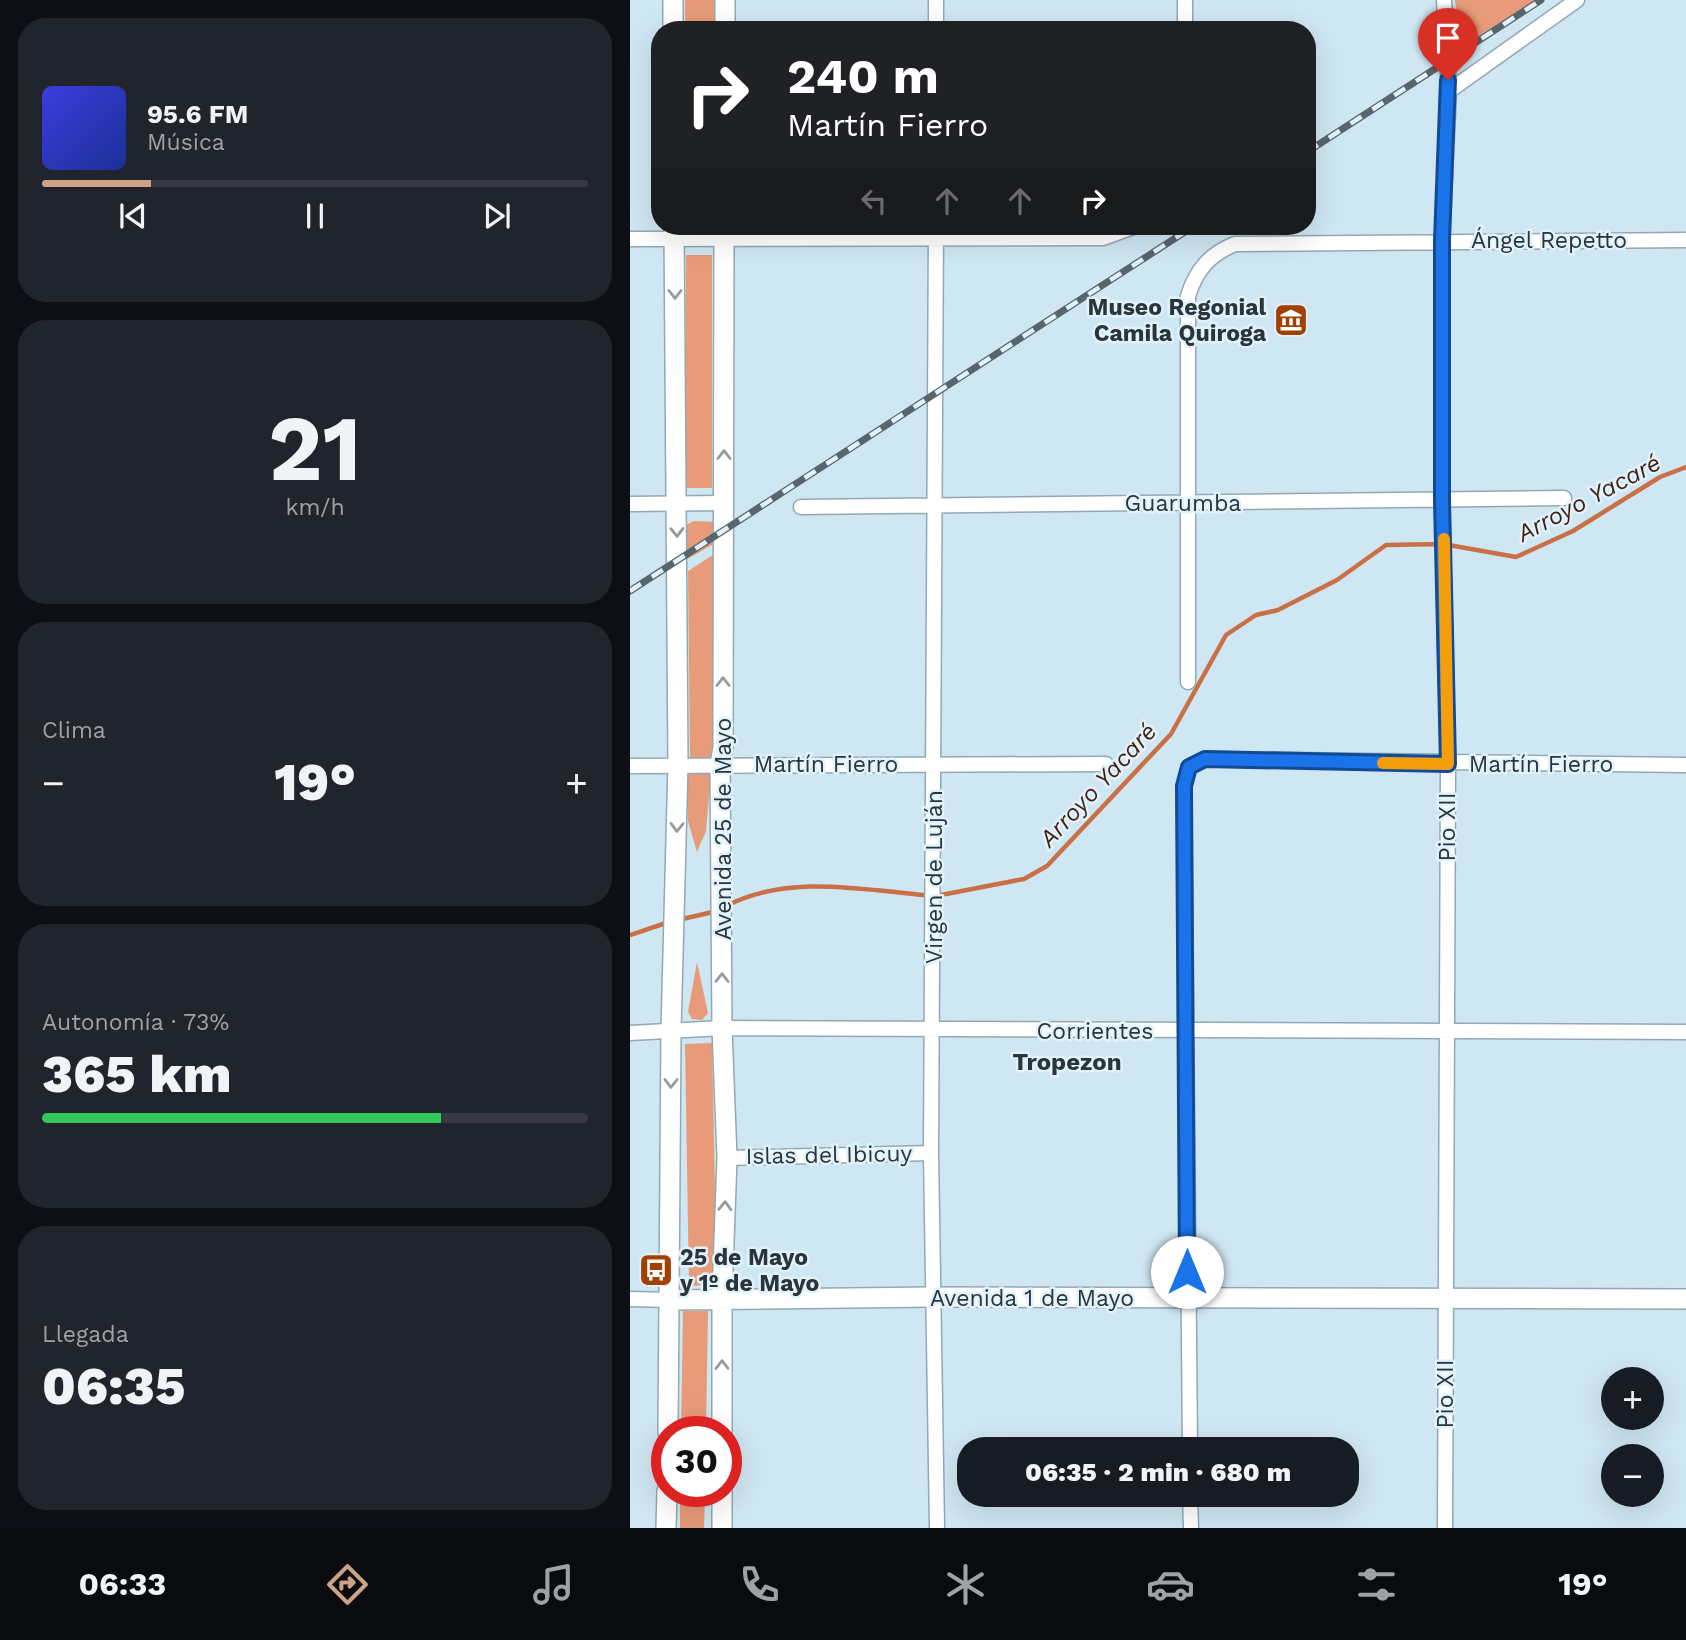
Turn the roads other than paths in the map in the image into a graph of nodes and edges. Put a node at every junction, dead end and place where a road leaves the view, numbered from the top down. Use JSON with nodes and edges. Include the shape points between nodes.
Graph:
{"nodes":[{"id":1,"x":673,"y":0,"type":"edge"},
{"id":2,"x":725,"y":0,"type":"edge"},
{"id":3,"x":936,"y":0,"type":"edge"},
{"id":4,"x":1185,"y":0,"type":"edge"},
{"id":5,"x":1444,"y":0,"type":"edge"},
{"id":6,"x":1577,"y":0,"type":"edge"},
{"id":7,"x":673,"y":21,"type":"edge"},
{"id":8,"x":725,"y":21,"type":"edge"},
{"id":9,"x":936,"y":21,"type":"edge"},
{"id":10,"x":1185,"y":21,"type":"edge"},
{"id":11,"x":1449,"y":91,"type":"junction"},
{"id":12,"x":655,"y":235,"type":"edge"},
{"id":13,"x":674,"y":235,"type":"edge"},
{"id":14,"x":724,"y":235,"type":"edge"},
{"id":15,"x":936,"y":235,"type":"edge"},
{"id":16,"x":1008,"y":235,"type":"edge"},
{"id":17,"x":1113,"y":235,"type":"edge"},
{"id":18,"x":630,"y":239,"type":"edge"},
{"id":19,"x":1442,"y":240,"type":"junction"},
{"id":20,"x":1686,"y":240,"type":"edge"},
{"id":21,"x":1564,"y":498,"type":"dead end"},
{"id":22,"x":1442,"y":500,"type":"junction"},
{"id":23,"x":723,"y":502,"type":"junction"},
{"id":24,"x":630,"y":504,"type":"edge"},
{"id":25,"x":676,"y":504,"type":"junction"},
{"id":26,"x":935,"y":504,"type":"junction"},
{"id":27,"x":1186,"y":504,"type":"junction"},
{"id":28,"x":801,"y":507,"type":"dead end"},
{"id":29,"x":1188,"y":682,"type":"dead end"},
{"id":30,"x":678,"y":764,"type":"junction"},
{"id":31,"x":720,"y":764,"type":"junction"},
{"id":32,"x":935,"y":764,"type":"junction"},
{"id":33,"x":1106,"y":764,"type":"dead end"},
{"id":34,"x":1448,"y":764,"type":"junction"},
{"id":35,"x":1686,"y":765,"type":"edge"},
{"id":36,"x":630,"y":766,"type":"edge"},
{"id":37,"x":722,"y":1028,"type":"junction"},
{"id":38,"x":934,"y":1030,"type":"junction"},
{"id":39,"x":1446,"y":1030,"type":"junction"},
{"id":40,"x":671,"y":1031,"type":"junction"},
{"id":41,"x":1185,"y":1031,"type":"junction"},
{"id":42,"x":1686,"y":1032,"type":"edge"},
{"id":43,"x":630,"y":1033,"type":"edge"},
{"id":44,"x":931,"y":1153,"type":"junction"},
{"id":45,"x":727,"y":1158,"type":"junction"},
{"id":46,"x":933,"y":1297,"type":"junction"},
{"id":47,"x":722,"y":1298,"type":"junction"},
{"id":48,"x":1187,"y":1298,"type":"junction"},
{"id":49,"x":630,"y":1299,"type":"edge"},
{"id":50,"x":1686,"y":1299,"type":"edge"},
{"id":51,"x":670,"y":1300,"type":"junction"},
{"id":52,"x":1446,"y":1301,"type":"junction"},
{"id":53,"x":668,"y":1416,"type":"edge"},
{"id":54,"x":722,"y":1416,"type":"edge"},
{"id":55,"x":1189,"y":1437,"type":"edge"},
{"id":56,"x":667,"y":1507,"type":"edge"},
{"id":57,"x":722,"y":1507,"type":"edge"},
{"id":58,"x":1190,"y":1507,"type":"edge"},
{"id":59,"x":666,"y":1528,"type":"edge"},
{"id":60,"x":722,"y":1528,"type":"edge"},
{"id":61,"x":937,"y":1528,"type":"edge"},
{"id":62,"x":1191,"y":1528,"type":"edge"},
{"id":63,"x":1445,"y":1528,"type":"edge"}],
"edges":[{"from":1,"to":7,"type":"main road"},
{"from":2,"to":8,"type":"main road"},
{"from":3,"to":9,"type":"street"},
{"from":4,"to":10,"type":"street"},
{"from":5,"to":11,"type":"street","name":"Pio XII"},
{"from":6,"to":11,"type":"street"},
{"from":11,"to":19,"type":"street","name":"Pio XII"},
{"from":12,"to":18,"type":"street"},
{"from":13,"to":25,"type":"main road","name":"Avenida 25 de Mayo","one_way":true},
{"from":23,"to":14,"type":"main road","name":"Avenida 25 de Mayo","one_way":true},
{"from":15,"to":26,"type":"street","name":"Virgen de Luján"},
{"from":16,"to":17,"type":"street","via":[[1103,239]]},
{"from":19,"to":20,"type":"street","name":"Ángel Repetto"},
{"from":19,"to":22,"type":"street","name":"Pio XII"},
{"from":19,"to":27,"type":"street","name":"Ángel Repetto","via":[[1235,244],[1219,250],[1204,264],[1193,278],[1188,296]]},
{"from":21,"to":22,"type":"street","name":"Guarumba"},
{"from":22,"to":27,"type":"street","name":"Guarumba"},
{"from":22,"to":34,"type":"street","name":"Pio XII"},
{"from":23,"to":25,"type":"street"},
{"from":31,"to":23,"type":"main road","name":"Avenida 25 de Mayo","one_way":true},
{"from":24,"to":25,"type":"street"},
{"from":25,"to":30,"type":"main road","name":"Avenida 25 de Mayo","one_way":true},
{"from":26,"to":27,"type":"street","name":"Guarumba"},
{"from":26,"to":28,"type":"street","name":"Guarumba"},
{"from":26,"to":32,"type":"street","name":"Virgen de Luján"},
{"from":27,"to":29,"type":"street"},
{"from":30,"to":31,"type":"street","name":"Martín Fierro"},
{"from":30,"to":36,"type":"street","name":"Martín Fierro"},
{"from":30,"to":40,"type":"main road","name":"Avenida 25 de Mayo","one_way":true},
{"from":31,"to":32,"type":"street","name":"Martín Fierro"},
{"from":37,"to":31,"type":"main road","name":"Avenida 25 de Mayo","one_way":true},
{"from":32,"to":33,"type":"street","name":"Martín Fierro"},
{"from":32,"to":38,"type":"street","name":"Virgen de Luján"},
{"from":34,"to":35,"type":"street","name":"Martín Fierro"},
{"from":34,"to":39,"type":"street","name":"Pio XII"},
{"from":34,"to":41,"type":"street","name":"Martín Fierro","via":[[1205,759],[1189,767],[1184,786]]},
{"from":37,"to":38,"type":"street","name":"Corrientes"},
{"from":37,"to":40,"type":"street","name":"Corrientes"},
{"from":37,"to":45,"type":"main road","name":"Avenida 25 de Mayo"},
{"from":38,"to":41,"type":"street","name":"Corrientes"},
{"from":38,"to":44,"type":"street","name":"Virgen de Luján"},
{"from":39,"to":41,"type":"street","name":"Corrientes"},
{"from":39,"to":42,"type":"street","name":"Corrientes"},
{"from":39,"to":52,"type":"street","name":"Pio XII"},
{"from":40,"to":43,"type":"street","name":"Corrientes"},
{"from":40,"to":51,"type":"main road","name":"Avenida 25 de Mayo","one_way":true},
{"from":41,"to":48,"type":"street"},
{"from":44,"to":45,"type":"street","name":"Islas del Ibicuy"},
{"from":44,"to":46,"type":"street","name":"Virgen de Luján"},
{"from":47,"to":45,"type":"main road","name":"Avenida 25 de Mayo","one_way":true},
{"from":46,"to":47,"type":"main road","name":"Avenida 1 de Mayo"},
{"from":46,"to":48,"type":"main road","name":"Avenida 1 de Mayo"},
{"from":46,"to":61,"type":"street","name":"Virgen de Luján"},
{"from":47,"to":51,"type":"main road","name":"Avenida 1 de Mayo"},
{"from":54,"to":47,"type":"main road","name":"Avenida 25 de Mayo","one_way":true},
{"from":48,"to":52,"type":"main road","name":"Avenida 1 de Mayo"},
{"from":48,"to":55,"type":"street"},
{"from":49,"to":51,"type":"street","name":"Avenida 1 de Mayo"},
{"from":50,"to":52,"type":"main road","name":"Avenida 1 de Mayo"},
{"from":51,"to":53,"type":"main road","name":"Avenida 25 de Mayo"},
{"from":52,"to":63,"type":"street","name":"Pio XII"},
{"from":56,"to":59,"type":"main road"},
{"from":57,"to":60,"type":"main road"},
{"from":58,"to":62,"type":"street"}]}
